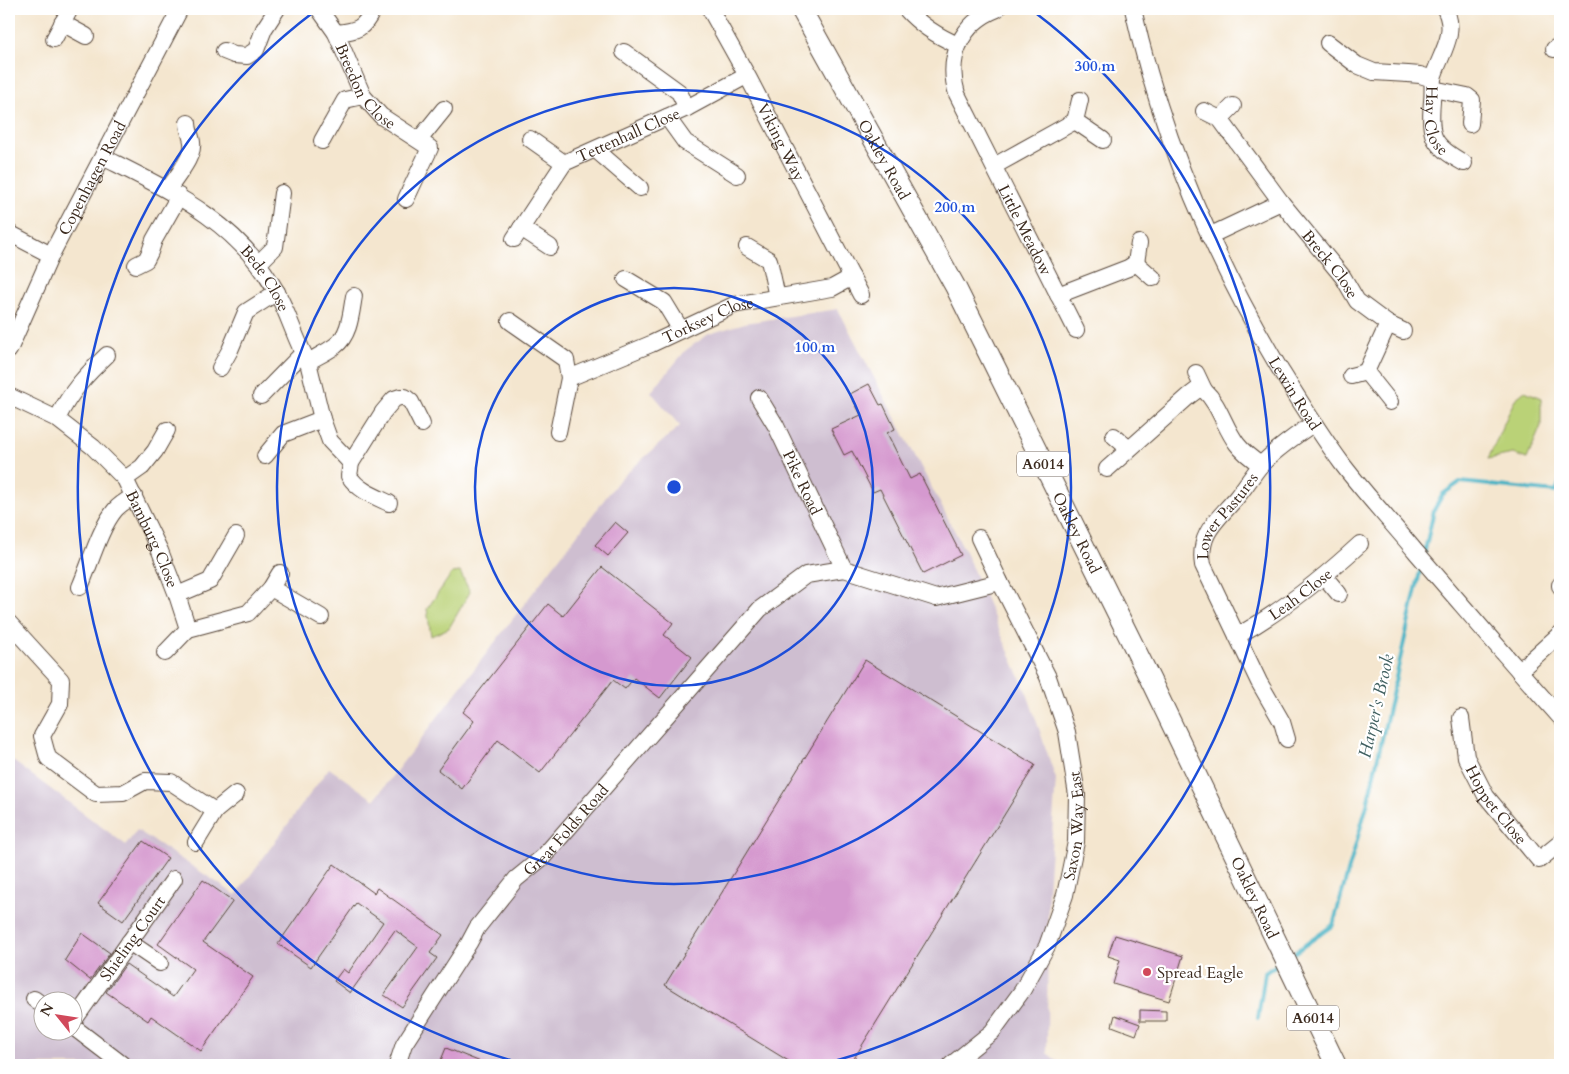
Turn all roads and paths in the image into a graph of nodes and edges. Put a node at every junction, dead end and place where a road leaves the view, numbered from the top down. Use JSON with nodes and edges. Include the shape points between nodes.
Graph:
{"nodes":[{"id":1,"x":277,"y":9,"type":"edge"},
{"id":2,"x":320,"y":9,"type":"edge"},
{"id":3,"x":373,"y":9,"type":"edge"},
{"id":4,"x":710,"y":9,"type":"edge"},
{"id":5,"x":801,"y":9,"type":"edge"},
{"id":6,"x":906,"y":9,"type":"edge"},
{"id":7,"x":997,"y":9,"type":"edge"},
{"id":8,"x":1133,"y":9,"type":"edge"},
{"id":9,"x":1450,"y":9,"type":"edge"},
{"id":10,"x":178,"y":10,"type":"edge"},
{"id":11,"x":66,"y":16,"type":"edge"},
{"id":12,"x":336,"y":33,"type":"junction"},
{"id":13,"x":86,"y":36,"type":"dead end"},
{"id":14,"x":54,"y":39,"type":"dead end"},
{"id":15,"x":1328,"y":44,"type":"dead end"},
{"id":16,"x":958,"y":45,"type":"junction"},
{"id":17,"x":224,"y":51,"type":"dead end"},
{"id":18,"x":624,"y":52,"type":"dead end"},
{"id":19,"x":746,"y":76,"type":"junction"},
{"id":20,"x":1433,"y":84,"type":"junction"},
{"id":21,"x":363,"y":96,"type":"junction"},
{"id":22,"x":1080,"y":100,"type":"dead end"},
{"id":23,"x":1232,"y":106,"type":"dead end"},
{"id":24,"x":687,"y":108,"type":"junction"},
{"id":25,"x":444,"y":109,"type":"dead end"},
{"id":26,"x":1204,"y":111,"type":"dead end"},
{"id":27,"x":667,"y":117,"type":"junction"},
{"id":28,"x":1220,"y":120,"type":"junction"},
{"id":29,"x":1075,"y":121,"type":"junction"},
{"id":30,"x":188,"y":123,"type":"dead end"},
{"id":31,"x":1470,"y":124,"type":"dead end"},
{"id":32,"x":530,"y":139,"type":"dead end"},
{"id":33,"x":1103,"y":140,"type":"dead end"},
{"id":34,"x":322,"y":141,"type":"dead end"},
{"id":35,"x":424,"y":144,"type":"junction"},
{"id":36,"x":596,"y":150,"type":"junction"},
{"id":37,"x":103,"y":157,"type":"junction"},
{"id":38,"x":1464,"y":162,"type":"dead end"},
{"id":39,"x":564,"y":163,"type":"junction"},
{"id":40,"x":994,"y":166,"type":"junction"},
{"id":41,"x":737,"y":175,"type":"dead end"},
{"id":42,"x":640,"y":188,"type":"dead end"},
{"id":43,"x":174,"y":193,"type":"junction"},
{"id":44,"x":282,"y":193,"type":"dead end"},
{"id":45,"x":406,"y":199,"type":"dead end"},
{"id":46,"x":1281,"y":202,"type":"junction"},
{"id":47,"x":9,"y":233,"type":"edge"},
{"id":48,"x":1209,"y":236,"type":"junction"},
{"id":49,"x":1139,"y":243,"type":"dead end"},
{"id":50,"x":550,"y":247,"type":"dead end"},
{"id":51,"x":747,"y":247,"type":"dead end"},
{"id":52,"x":52,"y":255,"type":"junction"},
{"id":53,"x":259,"y":263,"type":"junction"},
{"id":54,"x":1136,"y":263,"type":"junction"},
{"id":55,"x":136,"y":265,"type":"dead end"},
{"id":56,"x":852,"y":277,"type":"junction"},
{"id":57,"x":1153,"y":278,"type":"dead end"},
{"id":58,"x":626,"y":279,"type":"dead end"},
{"id":59,"x":276,"y":292,"type":"junction"},
{"id":60,"x":860,"y":295,"type":"dead end"},
{"id":61,"x":1058,"y":295,"type":"junction"},
{"id":62,"x":354,"y":296,"type":"dead end"},
{"id":63,"x":777,"y":297,"type":"junction"},
{"id":64,"x":510,"y":321,"type":"dead end"},
{"id":65,"x":681,"y":330,"type":"junction"},
{"id":66,"x":1076,"y":330,"type":"dead end"},
{"id":67,"x":9,"y":350,"type":"edge"},
{"id":68,"x":108,"y":355,"type":"dead end"},
{"id":69,"x":305,"y":357,"type":"junction"},
{"id":70,"x":220,"y":368,"type":"dead end"},
{"id":71,"x":1196,"y":372,"type":"dead end"},
{"id":72,"x":569,"y":378,"type":"junction"},
{"id":73,"x":1204,"y":390,"type":"junction"},
{"id":74,"x":9,"y":396,"type":"edge"},
{"id":75,"x":261,"y":396,"type":"dead end"},
{"id":76,"x":759,"y":398,"type":"dead end"},
{"id":77,"x":1390,"y":402,"type":"dead end"},
{"id":78,"x":57,"y":419,"type":"junction"},
{"id":79,"x":322,"y":419,"type":"junction"},
{"id":80,"x":1314,"y":423,"type":"junction"},
{"id":81,"x":422,"y":424,"type":"dead end"},
{"id":82,"x":167,"y":430,"type":"dead end"},
{"id":83,"x":558,"y":432,"type":"dead end"},
{"id":84,"x":1114,"y":436,"type":"dead end"},
{"id":85,"x":1129,"y":448,"type":"junction"},
{"id":86,"x":265,"y":456,"type":"dead end"},
{"id":87,"x":351,"y":462,"type":"junction"},
{"id":88,"x":1261,"y":465,"type":"junction"},
{"id":89,"x":1106,"y":469,"type":"dead end"},
{"id":90,"x":125,"y":479,"type":"junction"},
{"id":91,"x":134,"y":496,"type":"junction"},
{"id":92,"x":389,"y":503,"type":"dead end"},
{"id":93,"x":236,"y":536,"type":"dead end"},
{"id":94,"x":979,"y":538,"type":"dead end"},
{"id":95,"x":1360,"y":544,"type":"dead end"},
{"id":96,"x":844,"y":569,"type":"junction"},
{"id":97,"x":280,"y":572,"type":"dead end"},
{"id":98,"x":1324,"y":576,"type":"junction"},
{"id":99,"x":1000,"y":582,"type":"junction"},
{"id":100,"x":80,"y":587,"type":"dead end"},
{"id":101,"x":271,"y":588,"type":"junction"},
{"id":102,"x":1339,"y":594,"type":"dead end"},
{"id":103,"x":177,"y":595,"type":"junction"},
{"id":104,"x":321,"y":616,"type":"dead end"},
{"id":105,"x":9,"y":623,"type":"edge"},
{"id":106,"x":188,"y":629,"type":"junction"},
{"id":107,"x":1560,"y":634,"type":"edge"},
{"id":108,"x":1237,"y":636,"type":"junction"},
{"id":109,"x":165,"y":653,"type":"dead end"},
{"id":110,"x":1519,"y":671,"type":"junction"},
{"id":111,"x":1560,"y":717,"type":"edge"},
{"id":112,"x":1461,"y":718,"type":"dead end"},
{"id":113,"x":1287,"y":739,"type":"dead end"},
{"id":114,"x":236,"y":794,"type":"dead end"},
{"id":115,"x":215,"y":811,"type":"junction"},
{"id":116,"x":196,"y":842,"type":"dead end"},
{"id":117,"x":1560,"y":843,"type":"edge"},
{"id":118,"x":174,"y":879,"type":"dead end"},
{"id":119,"x":129,"y":942,"type":"junction"},
{"id":120,"x":160,"y":963,"type":"dead end"},
{"id":121,"x":82,"y":1010,"type":"edge"},
{"id":122,"x":82,"y":1033,"type":"edge"},
{"id":123,"x":123,"y":1065,"type":"edge"},
{"id":124,"x":397,"y":1065,"type":"edge"},
{"id":125,"x":952,"y":1065,"type":"edge"},
{"id":126,"x":1336,"y":1065,"type":"edge"}],
"edges":[{"from":1,"to":17,"type":"street","via":[[256,50],[247,56]]},
{"from":2,"to":12,"type":"street","name":"Breedon Close"},
{"from":3,"to":12,"type":"street","via":[[368,22],[355,31]]},
{"from":4,"to":19,"type":"street","name":"Viking Way"},
{"from":5,"to":126,"type":"main road","name":"Oakley Road","number":"A6014","via":[[956,288]]},
{"from":6,"to":16,"type":"street","via":[[929,31]]},
{"from":7,"to":16,"type":"street","name":"Little Meadow","via":[[973,25]]},
{"from":8,"to":48,"type":"street","name":"Lewin Road","via":[[1161,112],[1183,176]]},
{"from":9,"to":20,"type":"street","name":"Hay Close","via":[[1450,33]]},
{"from":10,"to":37,"type":"street","name":"Copenhagen Road"},
{"from":11,"to":13,"type":"street"},
{"from":11,"to":14,"type":"street"},
{"from":12,"to":21,"type":"street","name":"Breedon Close"},
{"from":15,"to":20,"type":"street","via":[[1374,72],[1408,74]]},
{"from":16,"to":40,"type":"street","name":"Little Meadow","via":[[953,82]]},
{"from":18,"to":24,"type":"street","via":[[679,92]]},
{"from":19,"to":24,"type":"street","name":"Tettenhall Close"},
{"from":19,"to":56,"type":"street","name":"Viking Way"},
{"from":20,"to":31,"type":"street","via":[[1472,100]]},
{"from":20,"to":38,"type":"street","name":"Hay Close","via":[[1431,119],[1434,139],[1451,156]]},
{"from":21,"to":34,"type":"street","via":[[345,100]]},
{"from":21,"to":35,"type":"street","name":"Breedon Close","via":[[381,116]]},
{"from":22,"to":29,"type":"street"},
{"from":23,"to":28,"type":"street"},
{"from":24,"to":27,"type":"street","name":"Tettenhall Close"},
{"from":25,"to":35,"type":"street"},
{"from":26,"to":28,"type":"street","name":"Breck Close"},
{"from":27,"to":36,"type":"street","name":"Tettenhall Close"},
{"from":27,"to":41,"type":"street","via":[[685,142]]},
{"from":28,"to":46,"type":"street","name":"Breck Close"},
{"from":29,"to":33,"type":"street"},
{"from":29,"to":40,"type":"street","name":"Little Meadow"},
{"from":30,"to":43,"type":"street","via":[[193,143]]},
{"from":32,"to":39,"type":"street"},
{"from":35,"to":45,"type":"street"},
{"from":36,"to":39,"type":"street","name":"Tettenhall Close"},
{"from":36,"to":42,"type":"street"},
{"from":37,"to":43,"type":"street","name":"Bede Close"},
{"from":37,"to":52,"type":"street","name":"Copenhagen Road"},
{"from":39,"to":50,"type":"street","name":"Tettenhall Close","via":[[518,234]]},
{"from":40,"to":61,"type":"street","name":"Little Meadow"},
{"from":43,"to":53,"type":"street","name":"Bede Close","via":[[215,220]]},
{"from":43,"to":55,"type":"street","via":[[146,260]]},
{"from":44,"to":53,"type":"street","via":[[275,247]]},
{"from":46,"to":48,"type":"street"},
{"from":46,"to":77,"type":"street","name":"Breck Close","via":[[1343,277],[1357,301],[1395,327],[1359,374]]},
{"from":47,"to":52,"type":"street"},
{"from":48,"to":80,"type":"street","name":"Lewin Road","via":[[1256,330]]},
{"from":49,"to":54,"type":"street"},
{"from":51,"to":63,"type":"street","via":[[768,260]]},
{"from":52,"to":67,"type":"street","name":"Copenhagen Road"},
{"from":53,"to":59,"type":"street","name":"Bede Close"},
{"from":54,"to":57,"type":"street"},
{"from":54,"to":61,"type":"street","name":"Little Meadow"},
{"from":56,"to":60,"type":"street","name":"Viking Way"},
{"from":56,"to":63,"type":"street","name":"Torksey Close","via":[[832,288]]},
{"from":58,"to":65,"type":"street","via":[[664,302]]},
{"from":59,"to":69,"type":"street","name":"Bede Close"},
{"from":59,"to":70,"type":"street","via":[[246,312]]},
{"from":61,"to":66,"type":"street","name":"Little Meadow"},
{"from":62,"to":69,"type":"street","via":[[350,324],[336,346]]},
{"from":63,"to":65,"type":"street","name":"Torksey Close","via":[[734,304]]},
{"from":64,"to":72,"type":"street","via":[[566,360]]},
{"from":65,"to":72,"type":"street","name":"Torksey Close"},
{"from":68,"to":78,"type":"street","via":[[77,386]]},
{"from":69,"to":75,"type":"street"},
{"from":69,"to":79,"type":"street","name":"Bede Close"},
{"from":71,"to":73,"type":"street"},
{"from":72,"to":83,"type":"street"},
{"from":73,"to":85,"type":"street","via":[[1197,390]]},
{"from":73,"to":88,"type":"street","via":[[1214,401],[1236,444]]},
{"from":74,"to":78,"type":"street","name":"Bamburg Close"},
{"from":76,"to":96,"type":"street","name":"Pike Road","via":[[776,426]]},
{"from":78,"to":90,"type":"street","name":"Bamburg Close","via":[[93,447]]},
{"from":79,"to":86,"type":"street","via":[[283,434]]},
{"from":79,"to":87,"type":"street","name":"Bede Close","via":[[330,441]]},
{"from":80,"to":88,"type":"street","name":"Lower Pastures"},
{"from":80,"to":110,"type":"street","name":"Lewin Road","via":[[1344,466]]},
{"from":81,"to":87,"type":"street","via":[[411,402],[400,397],[394,399]]},
{"from":82,"to":90,"type":"street","via":[[142,467]]},
{"from":84,"to":85,"type":"street"},
{"from":85,"to":89,"type":"street"},
{"from":87,"to":92,"type":"street","via":[[349,476],[352,481]]},
{"from":88,"to":108,"type":"street","name":"Lower Pastures","via":[[1215,520],[1202,550],[1203,565]]},
{"from":90,"to":91,"type":"street","name":"Bamburg Close"},
{"from":91,"to":100,"type":"street","via":[[115,510],[98,541]]},
{"from":91,"to":103,"type":"street","name":"Bamburg Close"},
{"from":93,"to":103,"type":"street","via":[[210,581]]},
{"from":94,"to":99,"type":"street","name":"Saxon Way East"},
{"from":95,"to":98,"type":"street","name":"Leah Close"},
{"from":96,"to":99,"type":"street","via":[[936,598]]},
{"from":96,"to":124,"type":"street","name":"Great Folds Road","via":[[806,575],[760,609],[543,857],[516,879],[477,928],[404,1044]]},
{"from":97,"to":101,"type":"street"},
{"from":98,"to":102,"type":"street"},
{"from":98,"to":108,"type":"street","name":"Leah Close","via":[[1262,622]]},
{"from":99,"to":125,"type":"street","name":"Saxon Way East","via":[[1048,677],[1067,732],[1076,795],[1076,842],[1066,895],[1046,946],[1022,992],[992,1032]]},
{"from":101,"to":104,"type":"street"},
{"from":101,"to":106,"type":"street","via":[[248,613]]},
{"from":103,"to":106,"type":"street","name":"Bamburg Close"},
{"from":105,"to":115,"type":"street","via":[[61,680],[60,704],[42,736],[48,758],[96,794],[123,793],[145,781],[171,782]]},
{"from":106,"to":109,"type":"street"},
{"from":107,"to":110,"type":"street"},
{"from":108,"to":113,"type":"street","name":"Lower Pastures","via":[[1282,722]]},
{"from":110,"to":111,"type":"street","name":"Lewin Road"},
{"from":112,"to":117,"type":"street","name":"Hoppet Close","via":[[1466,757],[1486,796],[1539,860]]},
{"from":114,"to":115,"type":"street"},
{"from":115,"to":116,"type":"street"},
{"from":118,"to":119,"type":"street","name":"Shieling Court"},
{"from":119,"to":120,"type":"street"},
{"from":119,"to":121,"type":"street","name":"Shieling Court"},
{"from":122,"to":123,"type":"street"}]}
